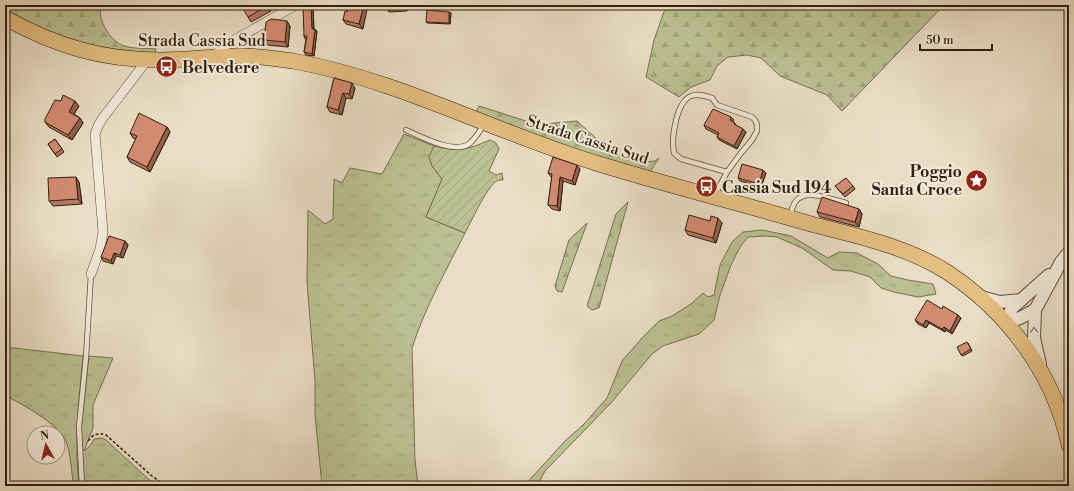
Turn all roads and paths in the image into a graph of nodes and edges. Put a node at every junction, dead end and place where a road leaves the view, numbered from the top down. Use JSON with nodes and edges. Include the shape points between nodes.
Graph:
{"nodes":[{"id":1,"x":296,"y":5,"type":"edge"},
{"id":2,"x":5,"y":18,"type":"edge"},
{"id":3,"x":212,"y":57,"type":"junction"},
{"id":4,"x":148,"y":60,"type":"junction"},
{"id":5,"x":485,"y":122,"type":"junction"},
{"id":6,"x":406,"y":130,"type":"dead end"},
{"id":7,"x":727,"y":172,"type":"junction"},
{"id":8,"x":714,"y":197,"type":"junction"},
{"id":9,"x":846,"y":203,"type":"edge"},
{"id":10,"x":790,"y":218,"type":"junction"},
{"id":11,"x":1069,"y":252,"type":"edge"},
{"id":12,"x":1061,"y":262,"type":"junction"},
{"id":13,"x":91,"y":274,"type":"joint"},
{"id":14,"x":978,"y":296,"type":"junction"},
{"id":15,"x":1021,"y":300,"type":"junction"},
{"id":16,"x":1035,"y":310,"type":"junction"},
{"id":17,"x":1006,"y":322,"type":"junction"},
{"id":18,"x":1044,"y":377,"type":"junction"},
{"id":19,"x":1069,"y":445,"type":"edge"},
{"id":20,"x":79,"y":450,"type":"junction"},
{"id":21,"x":82,"y":486,"type":"edge"},
{"id":22,"x":166,"y":486,"type":"edge"}],
"edges":[{"from":1,"to":3,"type":"street","via":[[229,43]]},
{"from":2,"to":4,"type":"main road","name":"Strada Cassia Sud","via":[[66,46],[106,55]]},
{"from":3,"to":4,"type":"main road","name":"Strada Cassia Sud"},
{"from":3,"to":5,"type":"main road","name":"Strada Cassia Sud","via":[[262,57],[317,66],[381,83]]},
{"from":4,"to":13,"type":"street","via":[[98,126],[96,134],[103,232]]},
{"from":5,"to":6,"type":"lane","via":[[477,136],[468,144],[458,147],[444,146]]},
{"from":5,"to":8,"type":"main road","name":"Strada Cassia Sud","via":[[592,162]]},
{"from":7,"to":7,"type":"lane","via":[[681,159],[674,153],[673,140],[677,116],[686,98],[703,95],[712,98],[717,105],[755,120],[757,131]]},
{"from":7,"to":8,"type":"lane"},
{"from":8,"to":10,"type":"main road","name":"Strada Cassia Sud"},
{"from":9,"to":10,"type":"lane","via":[[805,195],[795,202]]},
{"from":10,"to":14,"type":"main road","name":"Strada Cassia Sud","via":[[909,253],[945,271]]},
{"from":11,"to":12,"type":"street"},
{"from":12,"to":15,"type":"street"},
{"from":12,"to":16,"type":"street"},
{"from":13,"to":20,"type":"lane"},
{"from":14,"to":15,"type":"street","via":[[1000,302]]},
{"from":14,"to":17,"type":"main road","name":"Strada Cassia Sud"},
{"from":15,"to":17,"type":"street","via":[[1012,308]]},
{"from":16,"to":17,"type":"street"},
{"from":18,"to":16,"type":"street","one_way":true,"via":[[1034,338]]},
{"from":17,"to":18,"type":"main road","name":"Strada Cassia Sud"},
{"from":18,"to":19,"type":"main road","name":"Strada Cassia Sud","via":[[1062,420]]},
{"from":20,"to":21,"type":"lane"},
{"from":20,"to":22,"type":"path","via":[[93,436],[100,433],[106,435]]}]}
